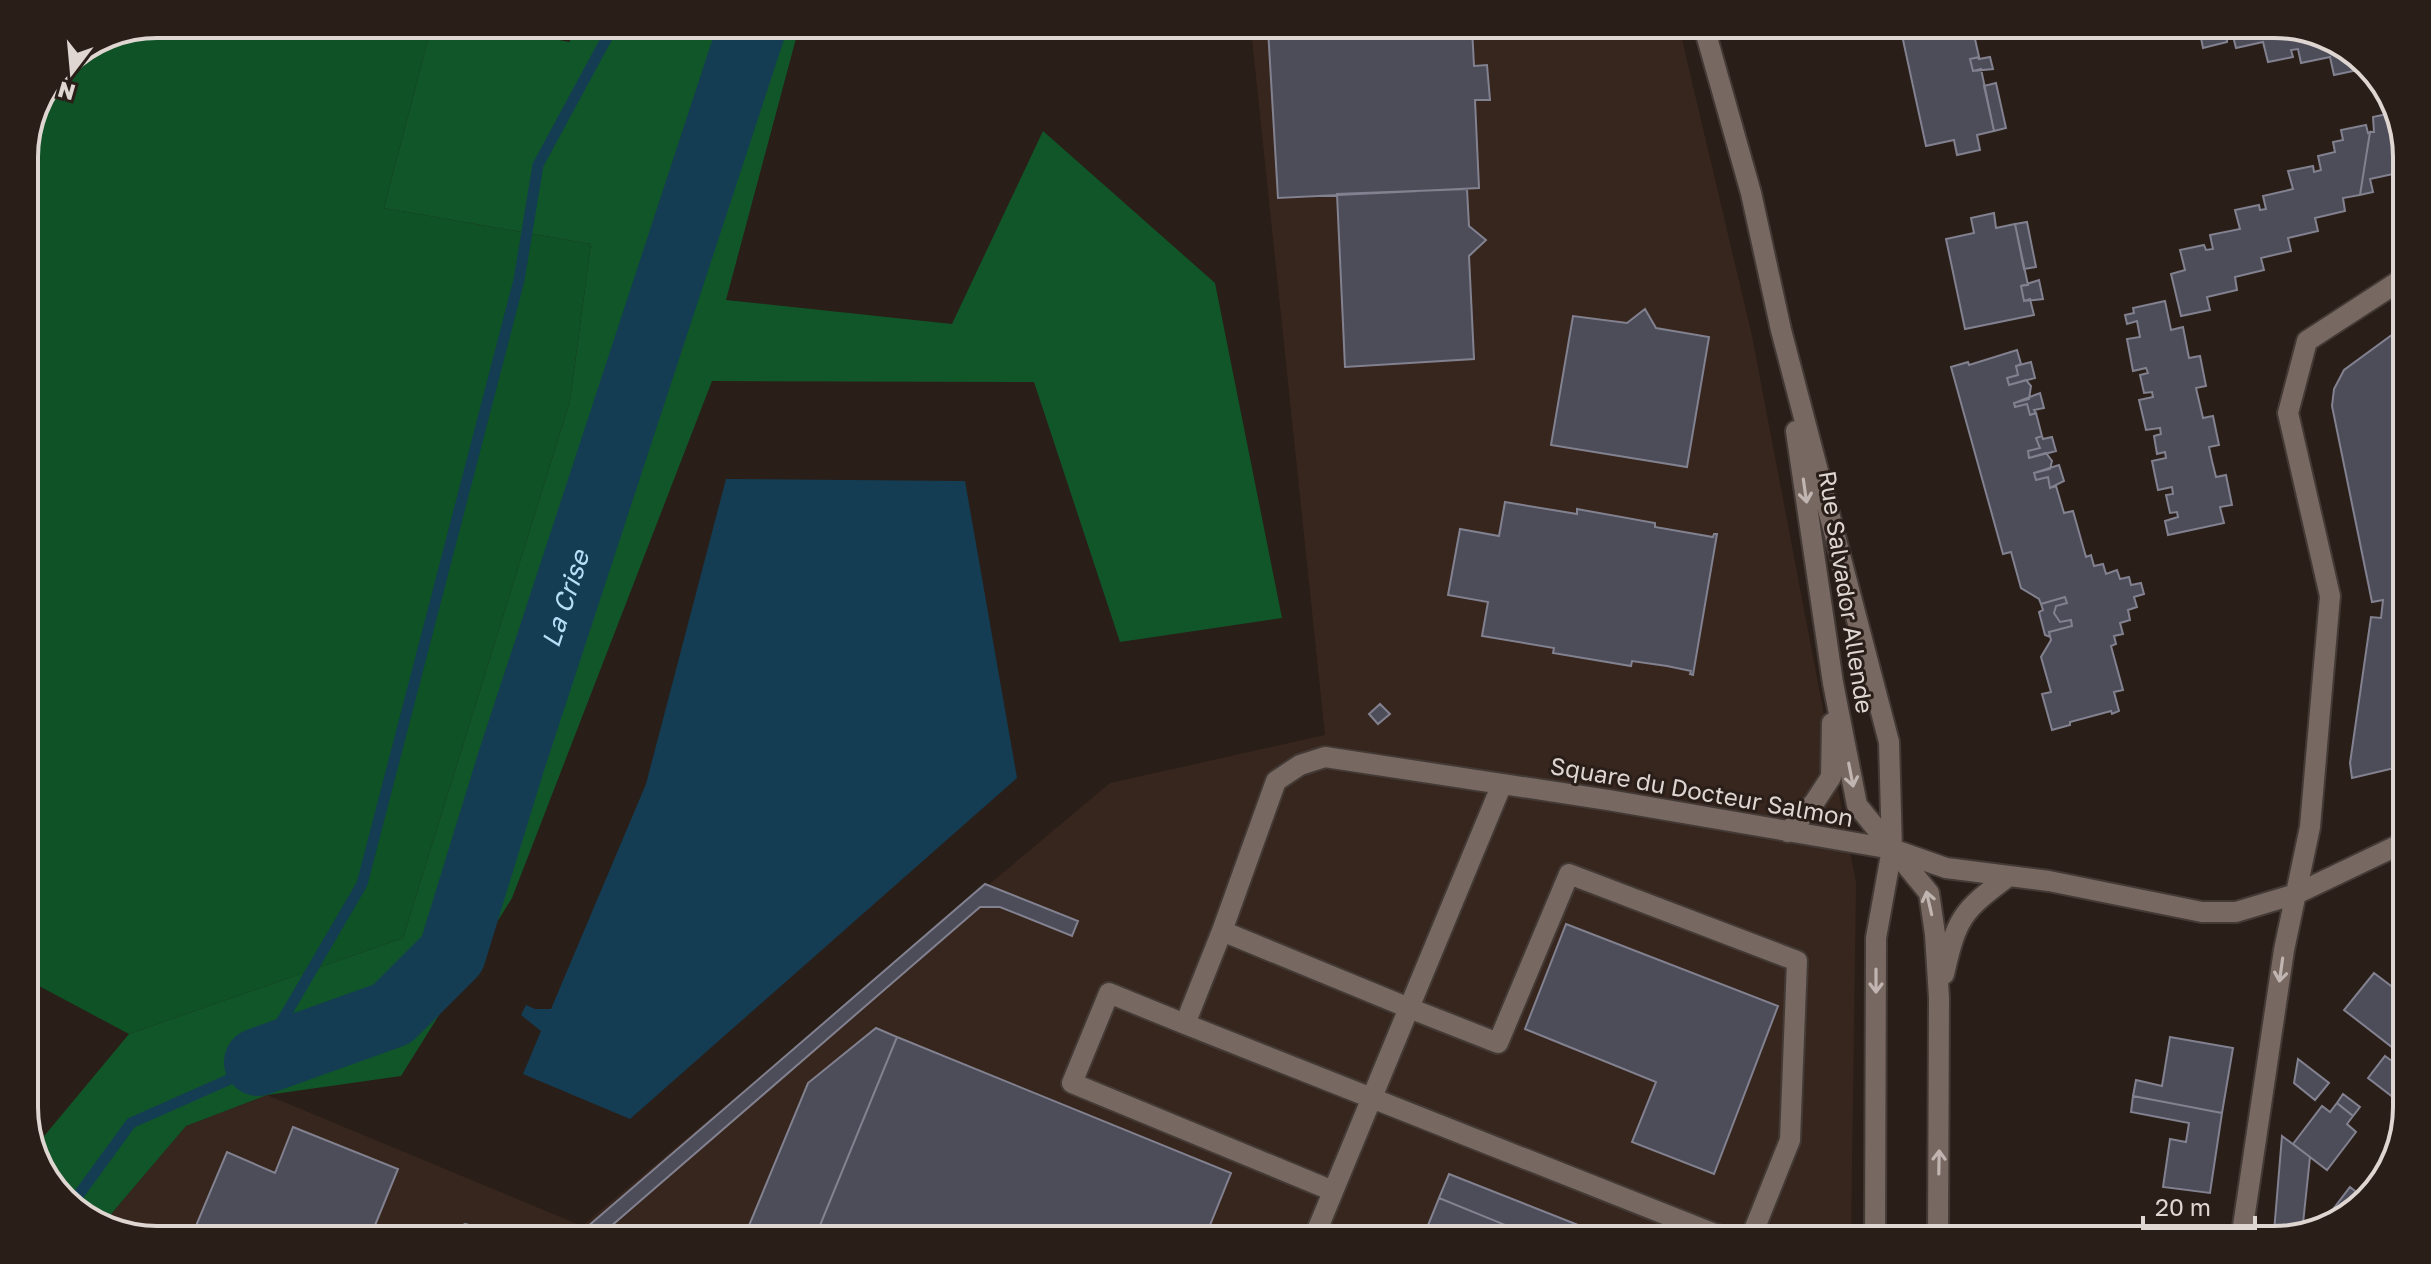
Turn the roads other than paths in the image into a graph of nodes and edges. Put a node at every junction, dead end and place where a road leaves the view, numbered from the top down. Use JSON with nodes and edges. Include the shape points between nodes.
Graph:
{"nodes":[{"id":1,"x":1707,"y":38,"type":"edge"},
{"id":2,"x":2393,"y":285,"type":"edge"},
{"id":3,"x":1781,"y":330,"type":"junction"},
{"id":4,"x":1833,"y":683,"type":"junction"},
{"id":5,"x":1502,"y":784,"type":"junction"},
{"id":6,"x":1788,"y":832,"type":"junction"},
{"id":7,"x":2393,"y":848,"type":"edge"},
{"id":8,"x":1892,"y":849,"type":"junction"},
{"id":9,"x":2009,"y":876,"type":"junction"},
{"id":10,"x":2296,"y":894,"type":"junction"},
{"id":11,"x":1222,"y":931,"type":"junction"},
{"id":12,"x":1939,"y":998,"type":"junction"},
{"id":13,"x":1409,"y":1008,"type":"junction"},
{"id":14,"x":1185,"y":1024,"type":"junction"},
{"id":15,"x":1372,"y":1097,"type":"junction"},
{"id":16,"x":1333,"y":1191,"type":"junction"},
{"id":17,"x":1319,"y":1226,"type":"edge"},
{"id":18,"x":1695,"y":1226,"type":"edge"},
{"id":19,"x":1756,"y":1226,"type":"edge"},
{"id":20,"x":1875,"y":1226,"type":"edge"},
{"id":21,"x":1938,"y":1226,"type":"edge"},
{"id":22,"x":2243,"y":1226,"type":"edge"}],
"edges":[{"from":1,"to":3,"type":"street","name":"Rue Salvador Allende","via":[[1755,208]]},
{"from":2,"to":10,"type":"street","via":[[2307,341],[2288,413],[2330,596],[2310,827]]},
{"from":3,"to":4,"type":"street","name":"Rue Salvador Allende","one_way":true},
{"from":3,"to":8,"type":"street","name":"Rue Salvador Allende","via":[[1889,742]]},
{"from":4,"to":6,"type":"street","via":[[1831,777]]},
{"from":4,"to":8,"type":"street","name":"Rue Salvador Allende","one_way":true,"via":[[1857,805]]},
{"from":5,"to":6,"type":"street","name":"Square du Docteur Salmon"},
{"from":5,"to":11,"type":"street","name":"Square du Docteur Salmon","via":[[1325,757],[1300,765],[1276,781]]},
{"from":5,"to":13,"type":"street"},
{"from":6,"to":8,"type":"street","name":"Square du Docteur Salmon"},
{"from":7,"to":10,"type":"street","name":"Square du Docteur Salmon"},
{"from":8,"to":9,"type":"street","name":"Square du Docteur Salmon","via":[[1946,868]]},
{"from":12,"to":8,"type":"street","name":"Rue Salvador Allende","one_way":true,"via":[[1929,893]]},
{"from":8,"to":20,"type":"street","name":"Rue Salvador Allende","one_way":true,"via":[[1876,938]]},
{"from":9,"to":10,"type":"street","name":"Square du Docteur Salmon","via":[[2202,912],[2236,912]]},
{"from":9,"to":12,"type":"street","via":[[1973,902],[1954,931]]},
{"from":10,"to":22,"type":"street","one_way":true},
{"from":11,"to":13,"type":"street"},
{"from":11,"to":14,"type":"street","name":"Square du Docteur Salmon"},
{"from":21,"to":12,"type":"street","name":"Rue Salvador Allende","one_way":true},
{"from":13,"to":15,"type":"street"},
{"from":13,"to":19,"type":"street","via":[[1498,1043],[1569,874],[1797,961],[1790,1140]]},
{"from":14,"to":15,"type":"street"},
{"from":14,"to":16,"type":"street","via":[[1109,993],[1072,1083]]},
{"from":15,"to":16,"type":"street"},
{"from":15,"to":18,"type":"street"},
{"from":16,"to":17,"type":"street"}]}
